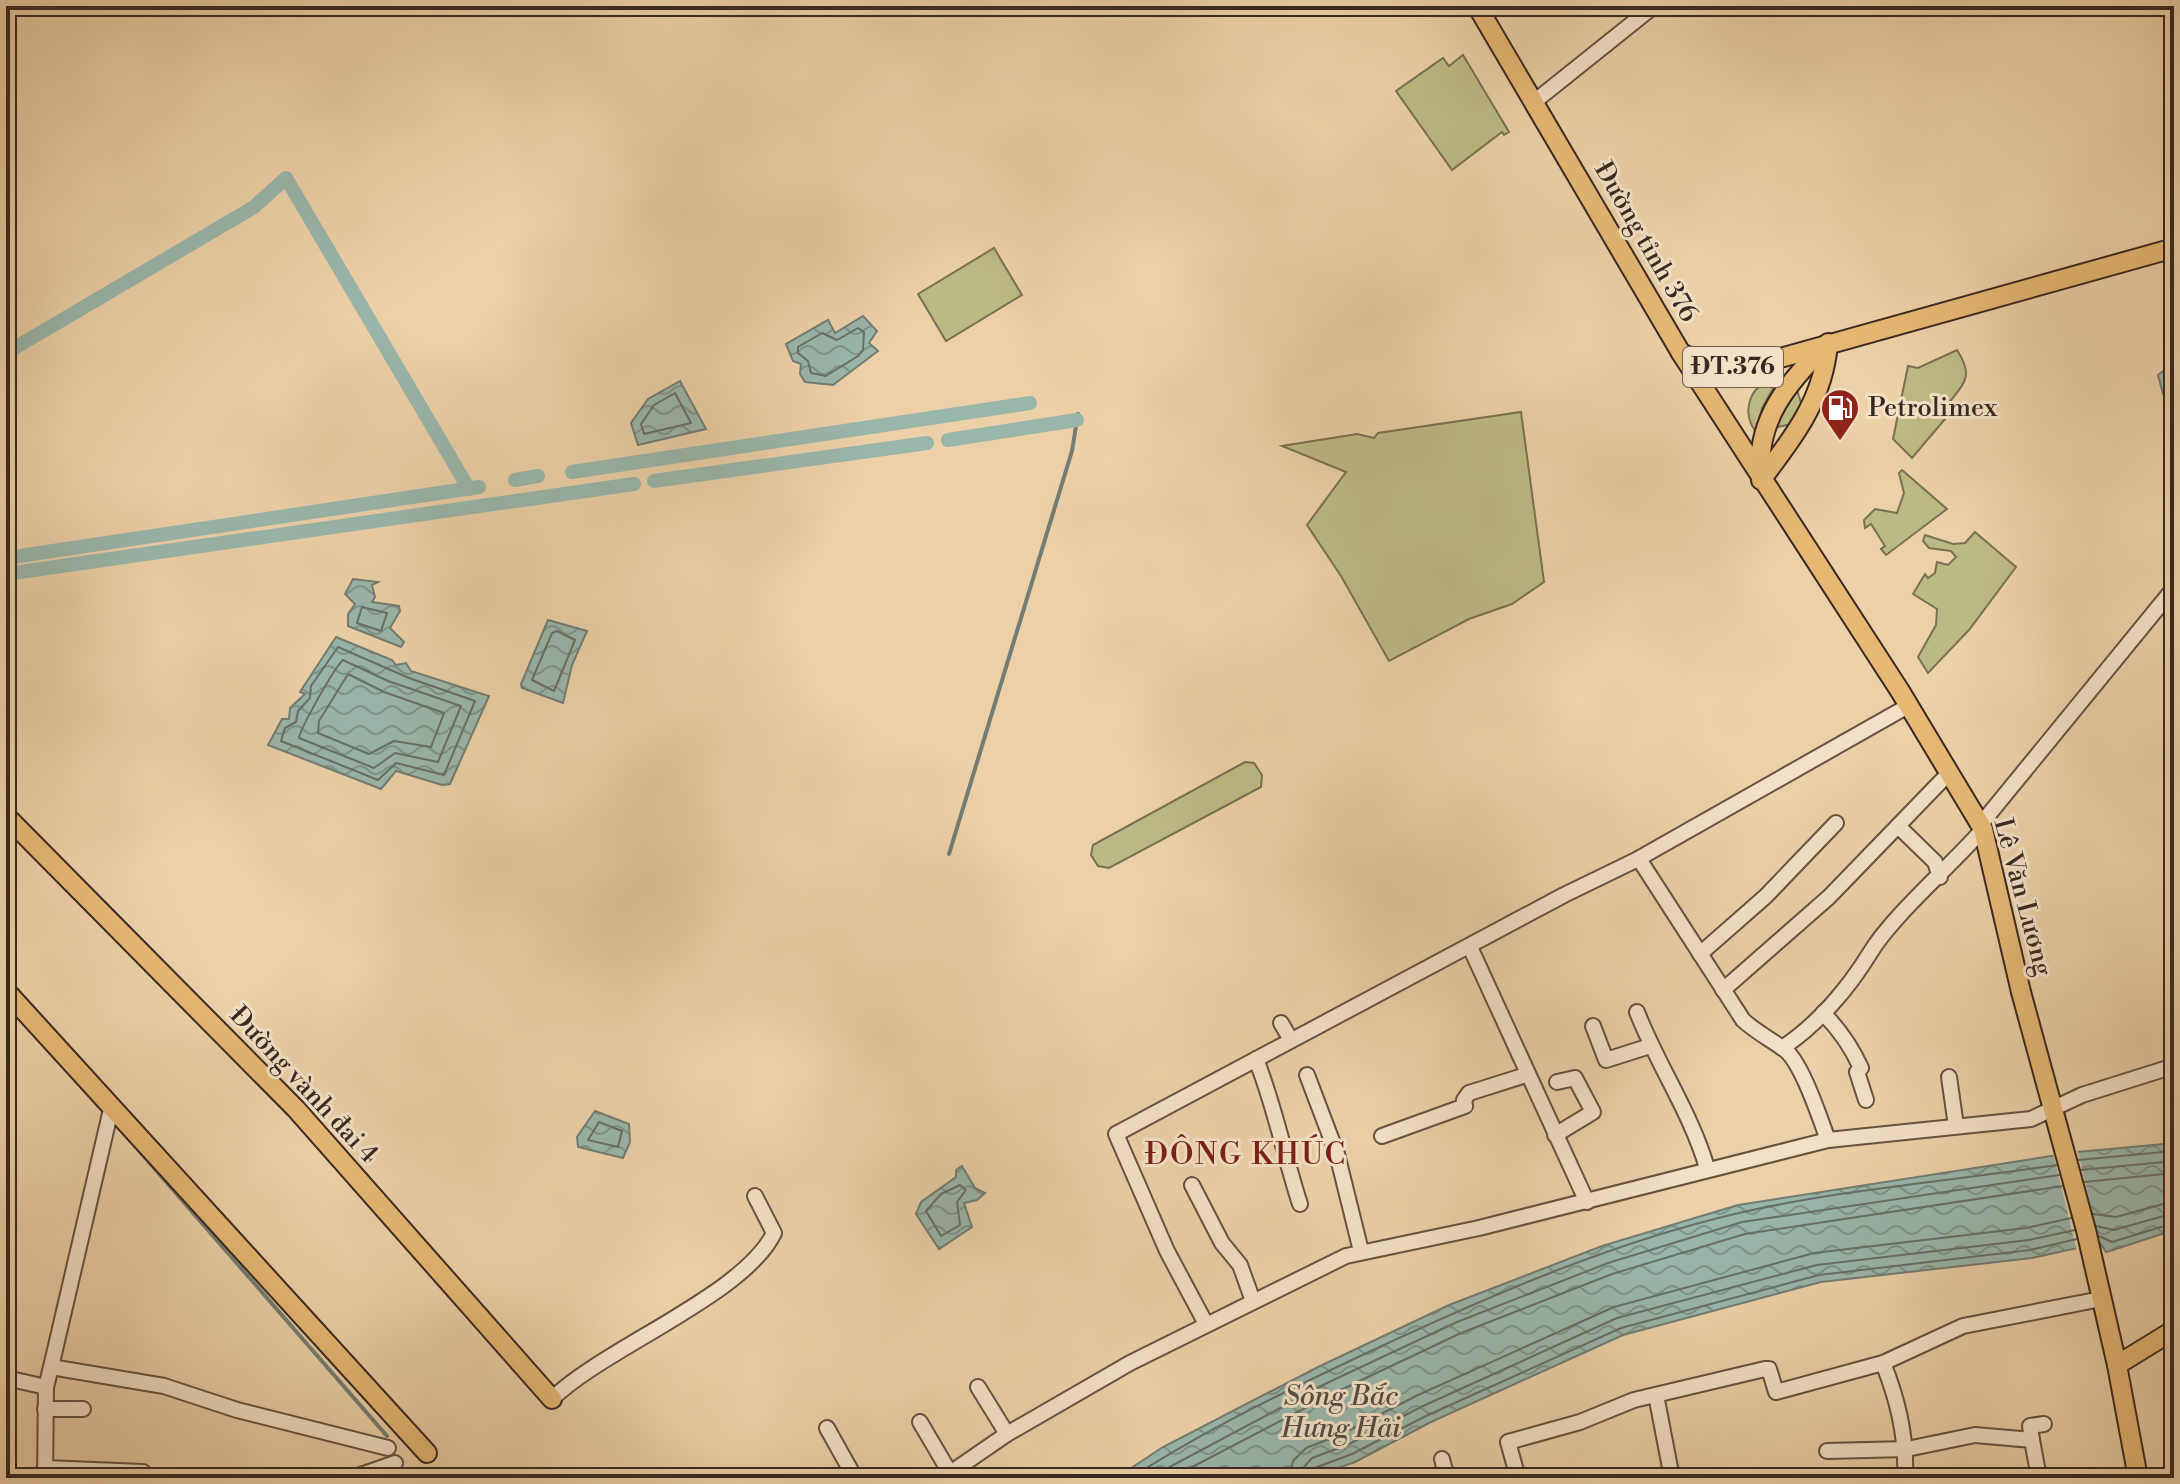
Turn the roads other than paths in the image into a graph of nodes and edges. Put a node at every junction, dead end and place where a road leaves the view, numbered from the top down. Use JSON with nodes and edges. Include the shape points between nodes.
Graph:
{"nodes":[{"id":1,"x":1477,"y":6,"type":"edge"},
{"id":2,"x":1654,"y":6,"type":"edge"},
{"id":3,"x":1534,"y":102,"type":"junction"},
{"id":4,"x":2174,"y":248,"type":"edge"},
{"id":5,"x":1828,"y":343,"type":"junction"},
{"id":6,"x":1681,"y":353,"type":"junction"},
{"id":7,"x":1761,"y":480,"type":"junction"},
{"id":8,"x":2174,"y":588,"type":"edge"},
{"id":9,"x":1908,"y":706,"type":"junction"},
{"id":10,"x":1949,"y":773,"type":"junction"},
{"id":11,"x":6,"y":816,"type":"edge"},
{"id":12,"x":1836,"y":823,"type":"dead end"},
{"id":13,"x":1898,"y":826,"type":"junction"},
{"id":14,"x":1982,"y":826,"type":"junction"},
{"id":15,"x":1639,"y":859,"type":"junction"},
{"id":16,"x":1940,"y":877,"type":"junction"},
{"id":17,"x":1470,"y":947,"type":"junction"},
{"id":18,"x":1700,"y":954,"type":"junction"},
{"id":19,"x":1723,"y":990,"type":"junction"},
{"id":20,"x":6,"y":991,"type":"edge"},
{"id":21,"x":1637,"y":1012,"type":"dead end"},
{"id":22,"x":1823,"y":1013,"type":"junction"},
{"id":23,"x":1281,"y":1023,"type":"dead end"},
{"id":24,"x":1593,"y":1026,"type":"dead end"},
{"id":25,"x":1291,"y":1040,"type":"junction"},
{"id":26,"x":1650,"y":1046,"type":"junction"},
{"id":27,"x":1782,"y":1048,"type":"junction"},
{"id":28,"x":1256,"y":1059,"type":"junction"},
{"id":29,"x":2174,"y":1066,"type":"edge"},
{"id":30,"x":1307,"y":1075,"type":"dead end"},
{"id":31,"x":1526,"y":1075,"type":"junction"},
{"id":32,"x":1949,"y":1077,"type":"dead end"},
{"id":33,"x":1557,"y":1082,"type":"dead end"},
{"id":34,"x":1866,"y":1100,"type":"dead end"},
{"id":35,"x":112,"y":1105,"type":"junction"},
{"id":36,"x":2052,"y":1107,"type":"junction"},
{"id":37,"x":1956,"y":1126,"type":"junction"},
{"id":38,"x":1555,"y":1135,"type":"junction"},
{"id":39,"x":1382,"y":1136,"type":"dead end"},
{"id":40,"x":1828,"y":1140,"type":"junction"},
{"id":41,"x":1707,"y":1168,"type":"junction"},
{"id":42,"x":1192,"y":1185,"type":"dead end"},
{"id":43,"x":755,"y":1196,"type":"dead end"},
{"id":44,"x":1587,"y":1202,"type":"junction"},
{"id":45,"x":1300,"y":1204,"type":"dead end"},
{"id":46,"x":1361,"y":1251,"type":"junction"},
{"id":47,"x":2101,"y":1299,"type":"junction"},
{"id":48,"x":1253,"y":1301,"type":"junction"},
{"id":49,"x":1206,"y":1324,"type":"junction"},
{"id":50,"x":2174,"y":1330,"type":"edge"},
{"id":51,"x":1883,"y":1363,"type":"junction"},
{"id":52,"x":2117,"y":1365,"type":"junction"},
{"id":53,"x":51,"y":1367,"type":"junction"},
{"id":54,"x":6,"y":1378,"type":"edge"},
{"id":55,"x":46,"y":1387,"type":"junction"},
{"id":56,"x":978,"y":1387,"type":"dead end"},
{"id":57,"x":1656,"y":1395,"type":"junction"},
{"id":58,"x":552,"y":1399,"type":"joint"},
{"id":59,"x":45,"y":1409,"type":"junction"},
{"id":60,"x":83,"y":1409,"type":"dead end"},
{"id":61,"x":920,"y":1422,"type":"dead end"},
{"id":62,"x":2044,"y":1424,"type":"dead end"},
{"id":63,"x":827,"y":1428,"type":"dead end"},
{"id":64,"x":1007,"y":1434,"type":"junction"},
{"id":65,"x":2032,"y":1440,"type":"junction"},
{"id":66,"x":388,"y":1448,"type":"dead end"},
{"id":67,"x":1907,"y":1449,"type":"junction"},
{"id":68,"x":1827,"y":1451,"type":"dead end"},
{"id":69,"x":427,"y":1453,"type":"dead end"},
{"id":70,"x":1442,"y":1459,"type":"dead end"},
{"id":71,"x":395,"y":1463,"type":"dead end"},
{"id":72,"x":143,"y":1472,"type":"dead end"},
{"id":73,"x":45,"y":1473,"type":"edge"},
{"id":74,"x":946,"y":1476,"type":"edge"},
{"id":75,"x":352,"y":1478,"type":"edge"},
{"id":76,"x":855,"y":1478,"type":"edge"},
{"id":77,"x":1447,"y":1478,"type":"edge"},
{"id":78,"x":1518,"y":1478,"type":"edge"},
{"id":79,"x":1672,"y":1478,"type":"edge"},
{"id":80,"x":1905,"y":1478,"type":"edge"},
{"id":81,"x":2039,"y":1478,"type":"edge"},
{"id":82,"x":2138,"y":1478,"type":"edge"}],
"edges":[{"from":1,"to":3,"type":"main road","name":"Đường tỉnh 376","number":"ĐT.376"},
{"from":2,"to":3,"type":"street"},
{"from":3,"to":6,"type":"main road","name":"Đường tỉnh 376","number":"ĐT.376"},
{"from":4,"to":5,"type":"main road","name":"Đường tỉnh 376","number":"ĐT.376"},
{"from":5,"to":6,"type":"main road","name":"Đường tỉnh 376","number":"ĐT.376","via":[[1742,367],[1696,361]]},
{"from":5,"to":7,"type":"main road","via":[[1819,393]]},
{"from":5,"to":7,"type":"main road","via":[[1790,379],[1774,408],[1761,448]]},
{"from":6,"to":7,"type":"main road","name":"Lê Văn Lương"},
{"from":7,"to":9,"type":"main road","name":"Lê Văn Lương"},
{"from":8,"to":14,"type":"street"},
{"from":9,"to":10,"type":"main road","name":"Lê Văn Lương"},
{"from":9,"to":15,"type":"street"},
{"from":10,"to":13,"type":"street"},
{"from":10,"to":14,"type":"main road","name":"Lê Văn Lương"},
{"from":11,"to":58,"type":"main road","name":"Đường vành đai 4","via":[[296,1109]]},
{"from":12,"to":18,"type":"street","via":[[1766,896]]},
{"from":13,"to":16,"type":"street","via":[[1935,862]]},
{"from":13,"to":19,"type":"street","via":[[1829,897]]},
{"from":14,"to":16,"type":"street"},
{"from":14,"to":36,"type":"main road","name":"Lê Văn Lương"},
{"from":15,"to":17,"type":"street"},
{"from":15,"to":18,"type":"street"},
{"from":16,"to":22,"type":"street","via":[[1869,953],[1865,967]]},
{"from":17,"to":25,"type":"street"},
{"from":17,"to":31,"type":"street"},
{"from":18,"to":19,"type":"street"},
{"from":19,"to":27,"type":"street","via":[[1743,1020]]},
{"from":20,"to":35,"type":"main road"},
{"from":21,"to":26,"type":"street"},
{"from":22,"to":27,"type":"street"},
{"from":22,"to":34,"type":"street","via":[[1856,1057],[1861,1068],[1857,1080]]},
{"from":23,"to":25,"type":"street"},
{"from":24,"to":26,"type":"street","via":[[1606,1060]]},
{"from":25,"to":28,"type":"street"},
{"from":26,"to":41,"type":"street","via":[[1688,1115]]},
{"from":27,"to":40,"type":"street","via":[[1816,1106]]},
{"from":28,"to":45,"type":"street"},
{"from":28,"to":49,"type":"street","via":[[1116,1134]]},
{"from":29,"to":36,"type":"street"},
{"from":30,"to":46,"type":"street","via":[[1337,1154]]},
{"from":31,"to":38,"type":"street"},
{"from":31,"to":39,"type":"street","via":[[1469,1093],[1465,1106]]},
{"from":32,"to":37,"type":"street"},
{"from":33,"to":38,"type":"street","via":[[1575,1078],[1593,1112]]},
{"from":35,"to":53,"type":"street"},
{"from":35,"to":69,"type":"main road"},
{"from":36,"to":37,"type":"street","via":[[2031,1119]]},
{"from":36,"to":47,"type":"main road","name":"Lê Văn Lương"},
{"from":37,"to":40,"type":"street"},
{"from":38,"to":44,"type":"street"},
{"from":40,"to":41,"type":"street"},
{"from":41,"to":44,"type":"street"},
{"from":42,"to":48,"type":"street","via":[[1222,1243],[1240,1265]]},
{"from":43,"to":58,"type":"street","via":[[774,1233],[769,1244],[726,1283]]},
{"from":44,"to":46,"type":"street"},
{"from":46,"to":48,"type":"street"},
{"from":47,"to":51,"type":"street","via":[[1963,1326]]},
{"from":47,"to":52,"type":"main road","name":"Lê Văn Lương"},
{"from":48,"to":49,"type":"street"},
{"from":49,"to":64,"type":"street"},
{"from":50,"to":52,"type":"main road"},
{"from":51,"to":57,"type":"street","via":[[1776,1392],[1765,1369]]},
{"from":51,"to":67,"type":"street"},
{"from":52,"to":82,"type":"main road","name":"Lê Văn Lương"},
{"from":53,"to":55,"type":"street"},
{"from":53,"to":66,"type":"street","via":[[164,1386]]},
{"from":54,"to":55,"type":"street"},
{"from":55,"to":59,"type":"street"},
{"from":56,"to":64,"type":"street"},
{"from":57,"to":78,"type":"street","via":[[1508,1442]]},
{"from":57,"to":79,"type":"street"},
{"from":59,"to":60,"type":"street"},
{"from":59,"to":73,"type":"street"},
{"from":61,"to":74,"type":"street"},
{"from":62,"to":65,"type":"street","via":[[2030,1426]]},
{"from":63,"to":76,"type":"street"},
{"from":64,"to":74,"type":"street"},
{"from":65,"to":67,"type":"street","via":[[1975,1435]]},
{"from":65,"to":81,"type":"street"},
{"from":67,"to":68,"type":"street"},
{"from":67,"to":80,"type":"street"},
{"from":70,"to":77,"type":"street"},
{"from":71,"to":75,"type":"street"},
{"from":72,"to":73,"type":"street"}]}
